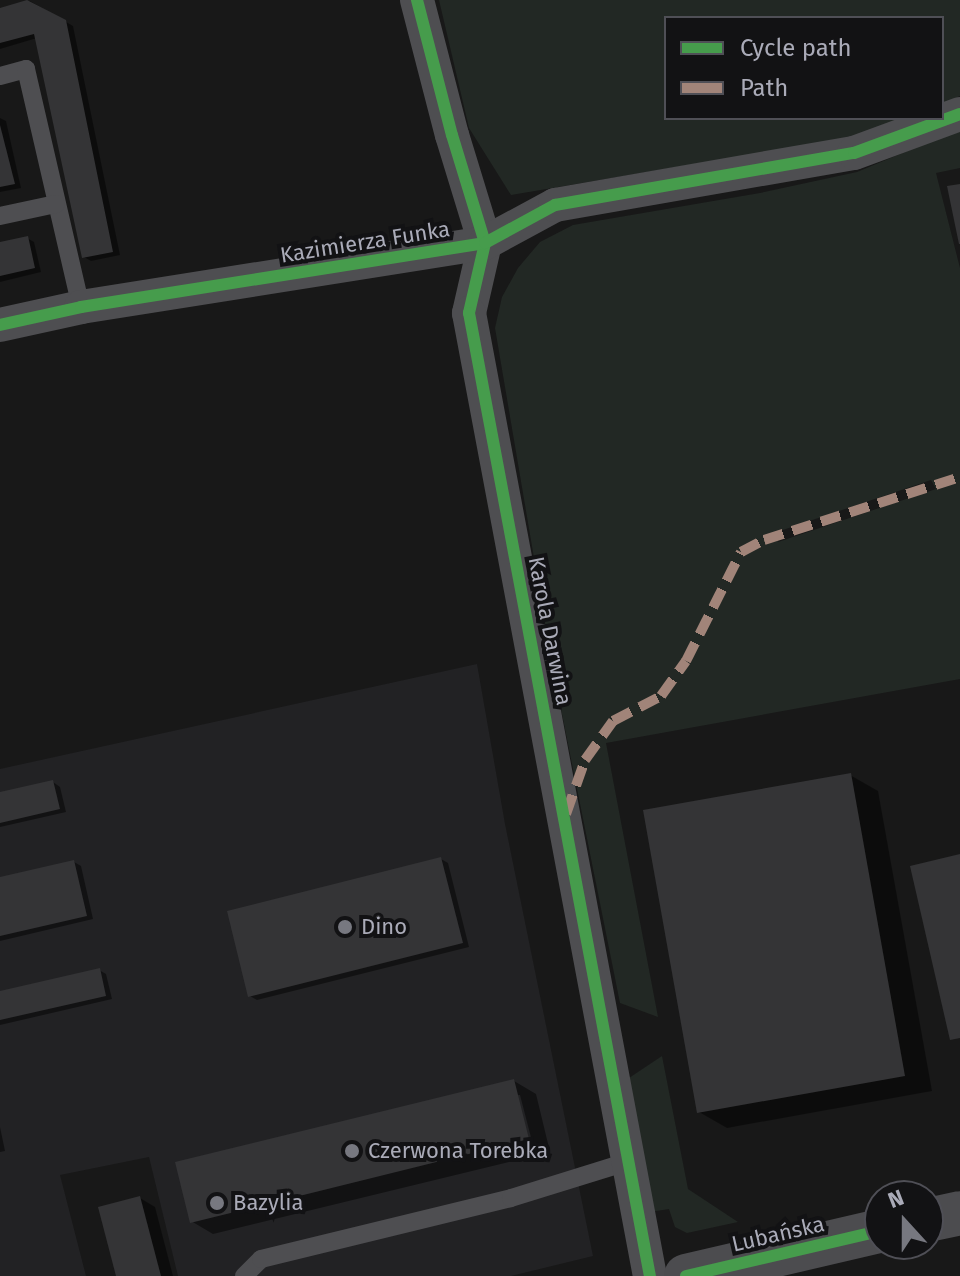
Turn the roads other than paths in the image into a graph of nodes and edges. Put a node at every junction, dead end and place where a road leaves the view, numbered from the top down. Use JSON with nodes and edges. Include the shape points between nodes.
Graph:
{"nodes":[{"id":1,"x":417,"y":0,"type":"edge"},
{"id":2,"x":0,"y":76,"type":"edge"},
{"id":3,"x":944,"y":120,"type":"edge"},
{"id":4,"x":56,"y":204,"type":"junction"},
{"id":5,"x":0,"y":216,"type":"edge"},
{"id":6,"x":485,"y":243,"type":"junction"},
{"id":7,"x":81,"y":307,"type":"junction"},
{"id":8,"x":0,"y":325,"type":"edge"},
{"id":9,"x":627,"y":1162,"type":"junction"},
{"id":10,"x":864,"y":1235,"type":"edge"},
{"id":11,"x":244,"y":1276,"type":"edge"},
{"id":12,"x":650,"y":1276,"type":"edge"},
{"id":13,"x":686,"y":1276,"type":"edge"}],
"edges":[{"from":1,"to":6,"type":"street","name":"Karola Darwina"},
{"from":2,"to":4,"type":"lane","via":[[26,69]]},
{"from":3,"to":6,"type":"street","name":"Kazimierza Funka","via":[[854,153],[555,205]]},
{"from":4,"to":5,"type":"lane"},
{"from":4,"to":7,"type":"lane"},
{"from":6,"to":7,"type":"street","name":"Kazimierza Funka"},
{"from":6,"to":9,"type":"street","name":"Karola Darwina","via":[[469,313]]},
{"from":7,"to":8,"type":"street","name":"Kazimierza Funka"},
{"from":9,"to":11,"type":"lane","via":[[511,1198],[261,1259]]},
{"from":9,"to":12,"type":"street","name":"Karola Darwina"},
{"from":10,"to":13,"type":"main road","name":"Lubańska"}]}
